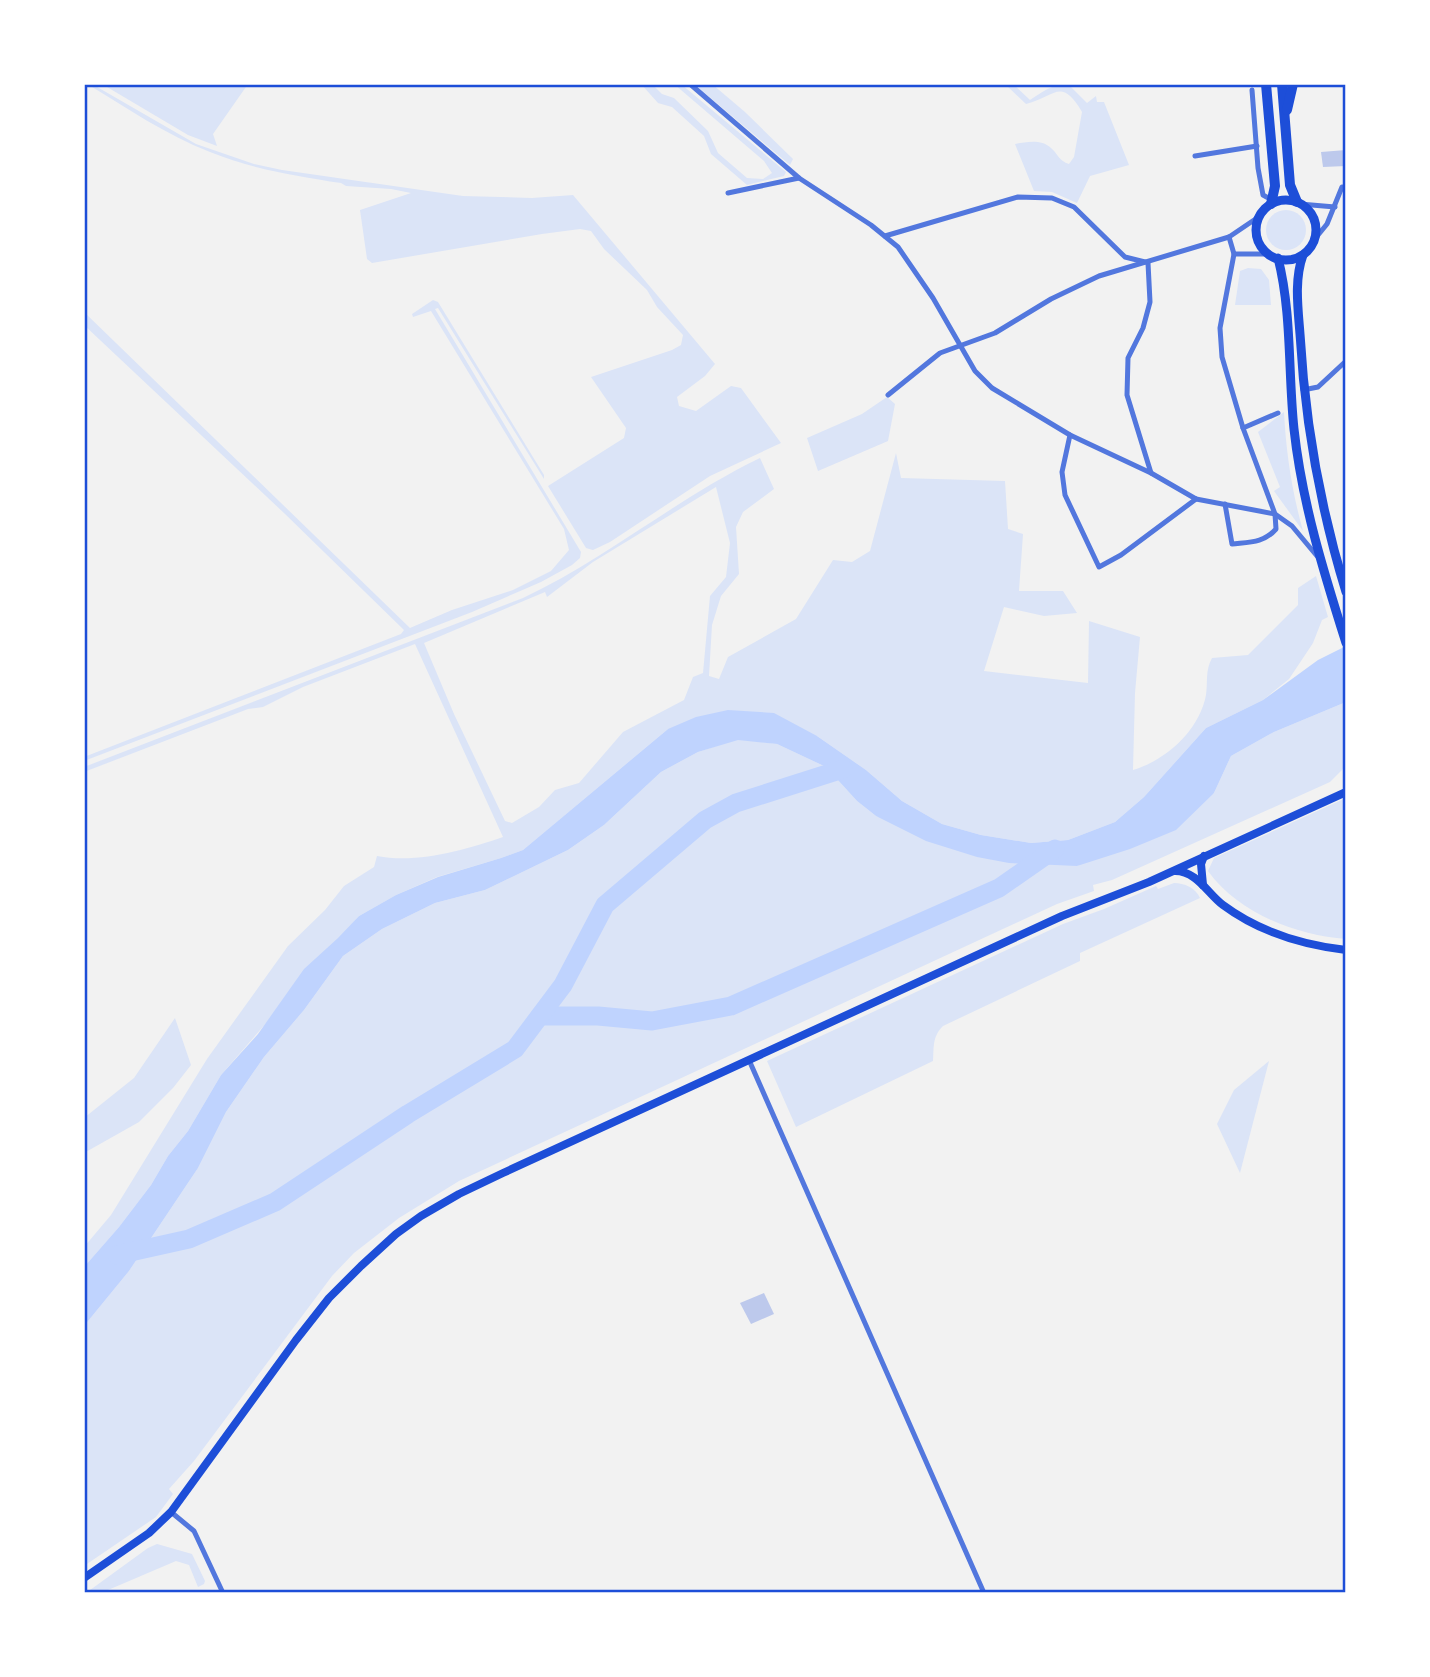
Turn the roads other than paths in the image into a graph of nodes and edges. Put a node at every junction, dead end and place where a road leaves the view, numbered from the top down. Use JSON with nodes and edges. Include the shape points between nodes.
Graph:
{"nodes":[{"id":1,"x":690,"y":84,"type":"edge"},
{"id":2,"x":1266,"y":84,"type":"edge"},
{"id":3,"x":1282,"y":84,"type":"edge"},
{"id":4,"x":1293,"y":84,"type":"edge"},
{"id":5,"x":1252,"y":90,"type":"dead end"},
{"id":6,"x":1284,"y":120,"type":"junction"},
{"id":7,"x":1257,"y":146,"type":"junction"},
{"id":8,"x":1195,"y":156,"type":"dead end"},
{"id":9,"x":799,"y":178,"type":"junction"},
{"id":10,"x":1346,"y":188,"type":"edge"},
{"id":11,"x":728,"y":193,"type":"dead end"},
{"id":12,"x":1272,"y":202,"type":"junction"},
{"id":13,"x":1299,"y":203,"type":"junction"},
{"id":14,"x":1335,"y":207,"type":"junction"},
{"id":15,"x":1260,"y":216,"type":"junction"},
{"id":16,"x":884,"y":236,"type":"junction"},
{"id":17,"x":1229,"y":237,"type":"junction"},
{"id":18,"x":1314,"y":240,"type":"junction"},
{"id":19,"x":1234,"y":254,"type":"junction"},
{"id":20,"x":1303,"y":255,"type":"junction"},
{"id":21,"x":1273,"y":256,"type":"junction"},
{"id":22,"x":1148,"y":263,"type":"junction"},
{"id":23,"x":960,"y":346,"type":"junction"},
{"id":24,"x":1346,"y":361,"type":"edge"},
{"id":25,"x":1308,"y":389,"type":"junction"},
{"id":26,"x":888,"y":395,"type":"dead end"},
{"id":27,"x":1279,"y":413,"type":"dead end"},
{"id":28,"x":1243,"y":428,"type":"junction"},
{"id":29,"x":1070,"y":435,"type":"junction"},
{"id":30,"x":1151,"y":473,"type":"junction"},
{"id":31,"x":1196,"y":499,"type":"junction"},
{"id":32,"x":1225,"y":504,"type":"junction"},
{"id":33,"x":1275,"y":514,"type":"junction"},
{"id":34,"x":1319,"y":559,"type":"junction"},
{"id":35,"x":1346,"y":592,"type":"edge"},
{"id":36,"x":1346,"y":643,"type":"edge"},
{"id":37,"x":1346,"y":792,"type":"edge"},
{"id":38,"x":1204,"y":856,"type":"junction"},
{"id":39,"x":1172,"y":871,"type":"junction"},
{"id":40,"x":1203,"y":885,"type":"junction"},
{"id":41,"x":1346,"y":950,"type":"edge"},
{"id":42,"x":749,"y":1060,"type":"junction"},
{"id":43,"x":171,"y":1512,"type":"junction"},
{"id":44,"x":84,"y":1578,"type":"edge"},
{"id":45,"x":223,"y":1593,"type":"edge"},
{"id":46,"x":984,"y":1593,"type":"edge"}],
"edges":[{"from":1,"to":9,"type":"street"},
{"from":2,"to":12,"type":"highway","via":[[1275,186]]},
{"from":3,"to":6,"type":"highway"},
{"from":4,"to":6,"type":"highway"},
{"from":5,"to":7,"type":"street"},
{"from":6,"to":13,"type":"highway","via":[[1290,185]]},
{"from":7,"to":8,"type":"street"},
{"from":7,"to":12,"type":"street","via":[[1263,195]]},
{"from":9,"to":11,"type":"street"},
{"from":9,"to":16,"type":"street"},
{"from":10,"to":14,"type":"street","via":[[1342,187]]},
{"from":12,"to":13,"type":"highway"},
{"from":12,"to":15,"type":"highway"},
{"from":13,"to":14,"type":"street"},
{"from":13,"to":18,"type":"highway","via":[[1314,219]]},
{"from":14,"to":18,"type":"street"},
{"from":15,"to":17,"type":"street"},
{"from":15,"to":21,"type":"highway","via":[[1257,237]]},
{"from":16,"to":22,"type":"street","via":[[1018,197],[1052,198],[1074,207],[1125,257]]},
{"from":16,"to":23,"type":"street","via":[[898,247]]},
{"from":17,"to":19,"type":"street"},
{"from":17,"to":22,"type":"street"},
{"from":18,"to":20,"type":"highway"},
{"from":19,"to":21,"type":"street"},
{"from":19,"to":28,"type":"street","via":[[1220,328],[1222,357]]},
{"from":20,"to":21,"type":"highway"},
{"from":20,"to":25,"type":"highway","via":[[1297,285]]},
{"from":21,"to":34,"type":"highway","via":[[1284,298],[1299,468]]},
{"from":22,"to":23,"type":"street","via":[[1087,282],[995,333]]},
{"from":22,"to":30,"type":"street","via":[[1150,302],[1128,358],[1127,395]]},
{"from":23,"to":26,"type":"street","via":[[940,353]]},
{"from":23,"to":29,"type":"street","via":[[992,388]]},
{"from":24,"to":25,"type":"street","via":[[1318,387]]},
{"from":25,"to":35,"type":"highway","via":[[1317,482]]},
{"from":27,"to":28,"type":"street"},
{"from":28,"to":33,"type":"street"},
{"from":29,"to":30,"type":"street"},
{"from":29,"to":31,"type":"street","via":[[1062,472],[1065,495],[1099,568]]},
{"from":30,"to":31,"type":"street"},
{"from":31,"to":32,"type":"street"},
{"from":32,"to":33,"type":"street"},
{"from":32,"to":33,"type":"street","via":[[1232,544],[1270,536],[1276,529]]},
{"from":33,"to":34,"type":"street","via":[[1292,526]]},
{"from":34,"to":36,"type":"highway"},
{"from":37,"to":38,"type":"main road"},
{"from":38,"to":39,"type":"main road"},
{"from":38,"to":40,"type":"main road"},
{"from":39,"to":40,"type":"main road","via":[[1186,872]]},
{"from":39,"to":42,"type":"main road","via":[[1069,913]]},
{"from":40,"to":41,"type":"main road","via":[[1220,903],[1262,927]]},
{"from":42,"to":43,"type":"main road","via":[[459,1194],[396,1234],[329,1298]]},
{"from":42,"to":46,"type":"street"},
{"from":43,"to":44,"type":"main road"},
{"from":43,"to":45,"type":"street","via":[[194,1531]]}]}
